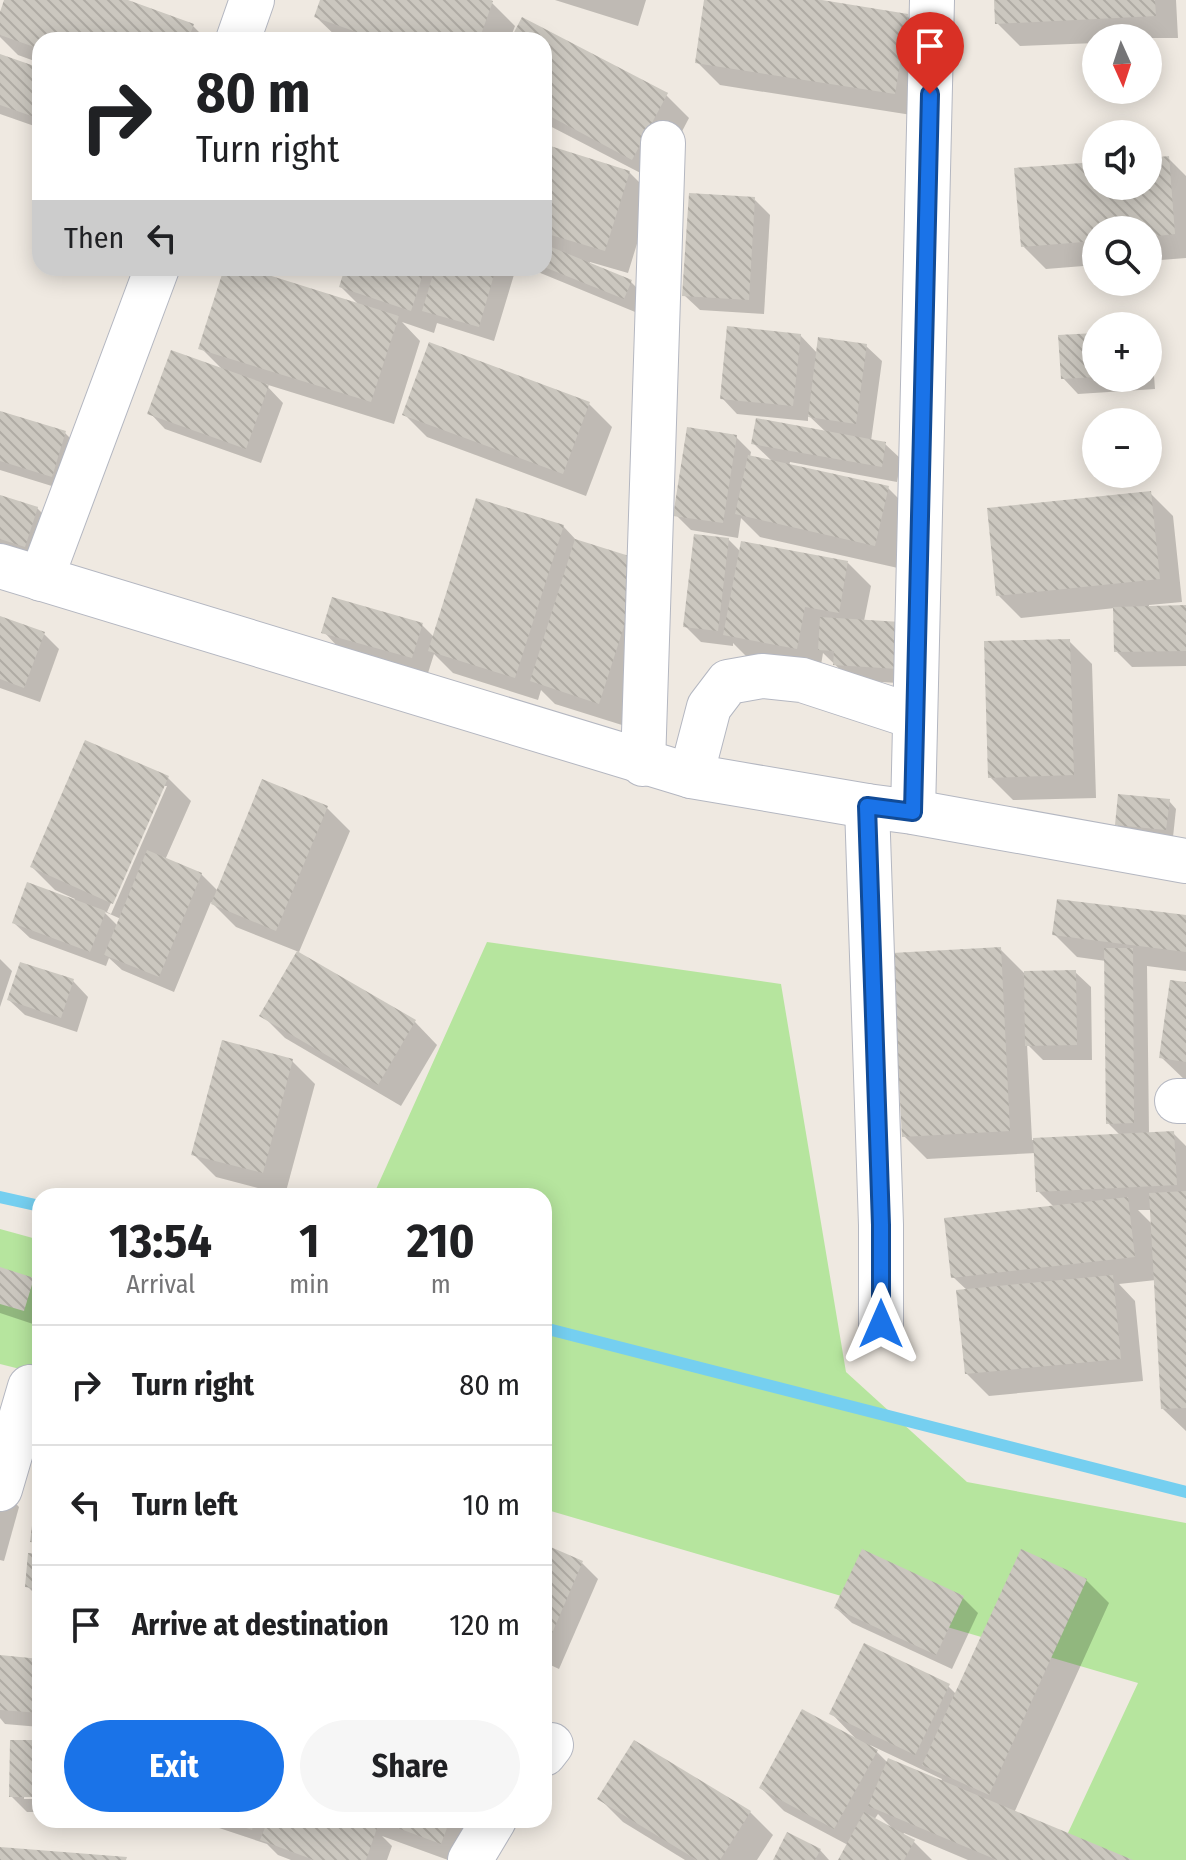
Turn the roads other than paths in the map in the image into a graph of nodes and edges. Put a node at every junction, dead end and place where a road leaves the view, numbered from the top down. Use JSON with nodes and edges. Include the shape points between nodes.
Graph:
{"nodes":[{"id":1,"x":252,"y":0,"type":"edge"},
{"id":2,"x":932,"y":0,"type":"edge"},
{"id":3,"x":241,"y":32,"type":"edge"},
{"id":4,"x":663,"y":143,"type":"dead end"},
{"id":5,"x":154,"y":276,"type":"edge"},
{"id":6,"x":0,"y":566,"type":"edge"},
{"id":7,"x":41,"y":579,"type":"junction"},
{"id":8,"x":915,"y":717,"type":"junction"},
{"id":9,"x":643,"y":764,"type":"junction"},
{"id":10,"x":691,"y":776,"type":"junction"},
{"id":11,"x":867,"y":806,"type":"junction"},
{"id":12,"x":913,"y":812,"type":"junction"},
{"id":13,"x":1186,"y":861,"type":"edge"},
{"id":14,"x":881,"y":1324,"type":"dead end"},
{"id":15,"x":30,"y":1387,"type":"dead end"},
{"id":16,"x":0,"y":1489,"type":"edge"},
{"id":17,"x":489,"y":1828,"type":"edge"},
{"id":18,"x":470,"y":1860,"type":"edge"}],
"edges":[{"from":1,"to":3,"type":"street"},
{"from":2,"to":8,"type":"street"},
{"from":4,"to":9,"type":"street"},
{"from":5,"to":7,"type":"street"},
{"from":6,"to":7,"type":"street"},
{"from":7,"to":9,"type":"street"},
{"from":8,"to":10,"type":"street","via":[[802,680],[762,676],[728,682],[709,707]]},
{"from":8,"to":12,"type":"street"},
{"from":9,"to":10,"type":"street"},
{"from":10,"to":11,"type":"street"},
{"from":11,"to":12,"type":"street"},
{"from":11,"to":14,"type":"street"},
{"from":12,"to":13,"type":"street"},
{"from":15,"to":16,"type":"street"},
{"from":17,"to":18,"type":"street"}]}
